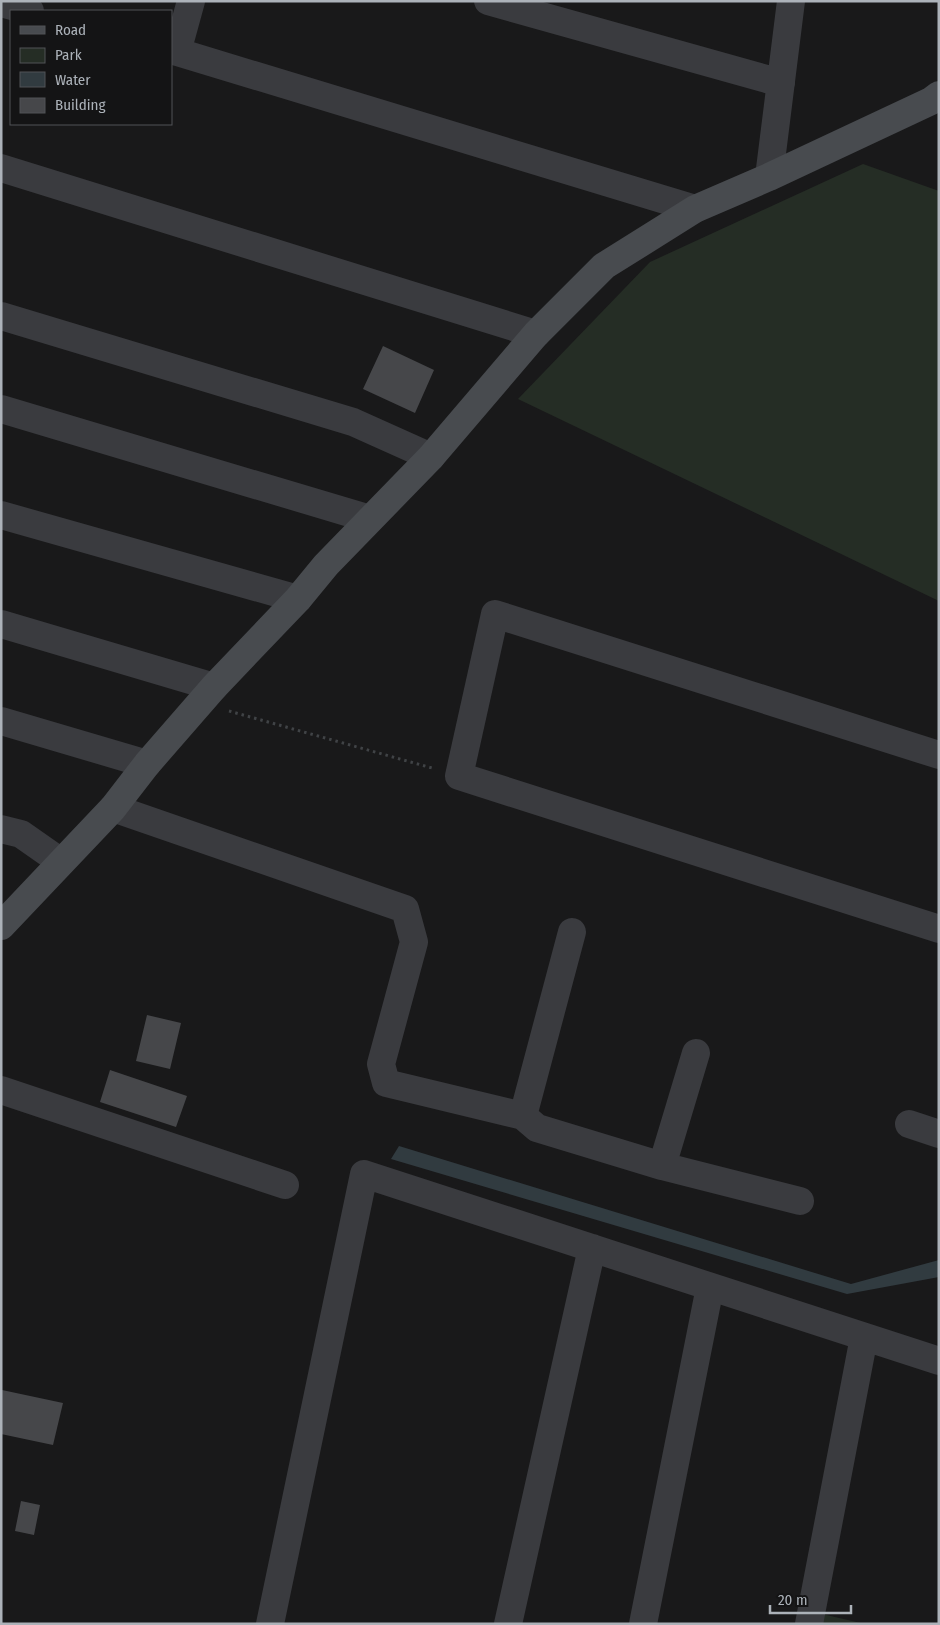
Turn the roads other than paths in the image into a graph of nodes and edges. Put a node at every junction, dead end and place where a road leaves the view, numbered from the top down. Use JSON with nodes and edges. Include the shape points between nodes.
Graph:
{"nodes":[{"id":1,"x":192,"y":1,"type":"edge"},
{"id":2,"x":488,"y":1,"type":"edge"},
{"id":3,"x":791,"y":1,"type":"edge"},
{"id":4,"x":1,"y":3,"type":"edge"},
{"id":5,"x":26,"y":10,"type":"edge"},
{"id":6,"x":174,"y":51,"type":"edge"},
{"id":7,"x":781,"y":83,"type":"junction"},
{"id":8,"x":939,"y":94,"type":"edge"},
{"id":9,"x":1,"y":168,"type":"edge"},
{"id":10,"x":769,"y":177,"type":"junction"},
{"id":11,"x":695,"y":209,"type":"junction"},
{"id":12,"x":1,"y":316,"type":"edge"},
{"id":13,"x":536,"y":334,"type":"junction"},
{"id":14,"x":1,"y":409,"type":"edge"},
{"id":15,"x":431,"y":457,"type":"junction"},
{"id":16,"x":1,"y":515,"type":"edge"},
{"id":17,"x":370,"y":519,"type":"junction"},
{"id":18,"x":298,"y":599,"type":"junction"},
{"id":19,"x":1,"y":624,"type":"edge"},
{"id":20,"x":207,"y":695,"type":"junction"},
{"id":21,"x":1,"y":721,"type":"edge"},
{"id":22,"x":939,"y":755,"type":"edge"},
{"id":23,"x":148,"y":764,"type":"junction"},
{"id":24,"x":113,"y":808,"type":"junction"},
{"id":25,"x":1,"y":829,"type":"edge"},
{"id":26,"x":61,"y":862,"type":"junction"},
{"id":27,"x":1,"y":926,"type":"edge"},
{"id":28,"x":939,"y":929,"type":"edge"},
{"id":29,"x":572,"y":932,"type":"dead end"},
{"id":30,"x":696,"y":1053,"type":"dead end"},
{"id":31,"x":1,"y":1090,"type":"edge"},
{"id":32,"x":523,"y":1116,"type":"junction"},
{"id":33,"x":909,"y":1124,"type":"dead end"},
{"id":34,"x":939,"y":1134,"type":"edge"},
{"id":35,"x":662,"y":1166,"type":"junction"},
{"id":36,"x":285,"y":1186,"type":"dead end"},
{"id":37,"x":800,"y":1201,"type":"dead end"},
{"id":38,"x":592,"y":1248,"type":"junction"},
{"id":39,"x":710,"y":1287,"type":"junction"},
{"id":40,"x":864,"y":1337,"type":"junction"},
{"id":41,"x":939,"y":1361,"type":"edge"},
{"id":42,"x":270,"y":1624,"type":"edge"},
{"id":43,"x":508,"y":1624,"type":"edge"},
{"id":44,"x":643,"y":1624,"type":"edge"},
{"id":45,"x":809,"y":1624,"type":"edge"}],
"edges":[{"from":1,"to":6,"type":"street"},
{"from":2,"to":7,"type":"street"},
{"from":3,"to":7,"type":"street"},
{"from":4,"to":5,"type":"street"},
{"from":6,"to":11,"type":"street"},
{"from":7,"to":10,"type":"street"},
{"from":8,"to":10,"type":"main road","via":[[931,101]]},
{"from":9,"to":13,"type":"street"},
{"from":10,"to":11,"type":"main road"},
{"from":11,"to":13,"type":"main road","via":[[604,266]]},
{"from":12,"to":15,"type":"street","via":[[353,422]]},
{"from":13,"to":15,"type":"main road"},
{"from":14,"to":17,"type":"street"},
{"from":15,"to":17,"type":"main road"},
{"from":16,"to":18,"type":"street"},
{"from":17,"to":18,"type":"main road"},
{"from":18,"to":20,"type":"main road"},
{"from":19,"to":20,"type":"street"},
{"from":20,"to":23,"type":"main road"},
{"from":21,"to":23,"type":"street"},
{"from":22,"to":28,"type":"street","via":[[495,614],[459,776]]},
{"from":23,"to":24,"type":"main road"},
{"from":24,"to":26,"type":"main road"},
{"from":24,"to":32,"type":"street","via":[[405,909],[414,942],[381,1064],[386,1083]]},
{"from":25,"to":26,"type":"street","via":[[21,834]]},
{"from":26,"to":27,"type":"main road"},
{"from":29,"to":32,"type":"street"},
{"from":30,"to":35,"type":"street"},
{"from":31,"to":36,"type":"street"},
{"from":32,"to":35,"type":"street","via":[[537,1128]]},
{"from":33,"to":34,"type":"street"},
{"from":35,"to":37,"type":"street"},
{"from":38,"to":39,"type":"street"},
{"from":38,"to":42,"type":"street","via":[[364,1174]]},
{"from":38,"to":43,"type":"street"},
{"from":39,"to":40,"type":"street"},
{"from":39,"to":44,"type":"street"},
{"from":40,"to":41,"type":"street"},
{"from":40,"to":45,"type":"street"}]}
